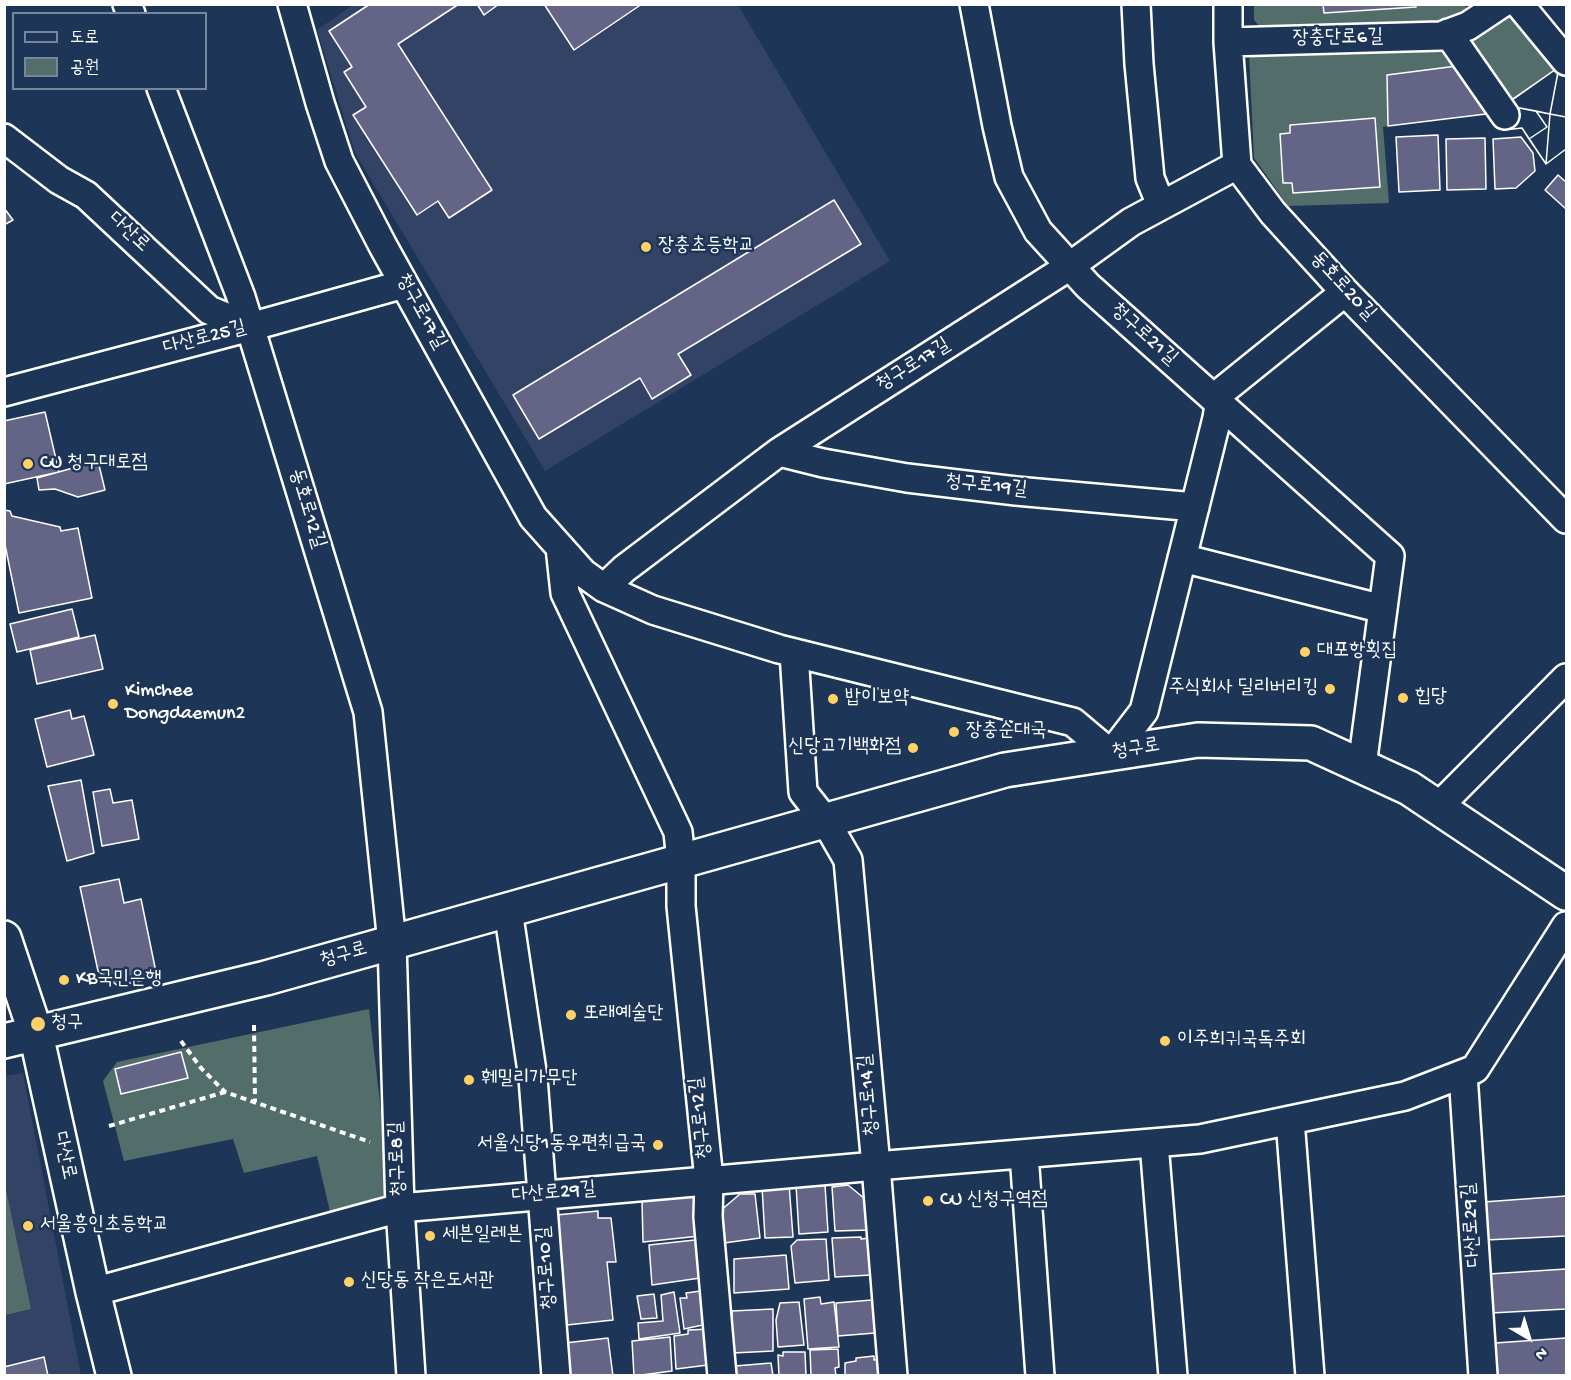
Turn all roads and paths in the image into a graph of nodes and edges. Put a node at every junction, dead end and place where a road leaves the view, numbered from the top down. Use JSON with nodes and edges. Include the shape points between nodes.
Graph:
{"nodes":[{"id":1,"x":292,"y":4,"type":"edge"},
{"id":2,"x":974,"y":4,"type":"edge"},
{"id":3,"x":1136,"y":4,"type":"edge"},
{"id":4,"x":1228,"y":4,"type":"edge"},
{"id":5,"x":1501,"y":4,"type":"edge"},
{"id":6,"x":1519,"y":4,"type":"edge"},
{"id":7,"x":1448,"y":33,"type":"junction"},
{"id":8,"x":1228,"y":42,"type":"junction"},
{"id":9,"x":1566,"y":60,"type":"edge"},
{"id":10,"x":162,"y":90,"type":"edge"},
{"id":11,"x":1505,"y":115,"type":"dead end"},
{"id":12,"x":4,"y":138,"type":"edge"},
{"id":13,"x":1237,"y":165,"type":"junction"},
{"id":14,"x":1161,"y":205,"type":"junction"},
{"id":15,"x":1070,"y":267,"type":"junction"},
{"id":16,"x":404,"y":284,"type":"junction"},
{"id":17,"x":1345,"y":292,"type":"junction"},
{"id":18,"x":250,"y":327,"type":"junction"},
{"id":19,"x":4,"y":392,"type":"edge"},
{"id":20,"x":1219,"y":403,"type":"junction"},
{"id":21,"x":779,"y":452,"type":"junction"},
{"id":22,"x":1195,"y":507,"type":"junction"},
{"id":23,"x":1566,"y":519,"type":"edge"},
{"id":24,"x":560,"y":547,"type":"junction"},
{"id":25,"x":1182,"y":558,"type":"junction"},
{"id":26,"x":604,"y":588,"type":"junction"},
{"id":27,"x":1383,"y":609,"type":"junction"},
{"id":28,"x":794,"y":653,"type":"junction"},
{"id":29,"x":1566,"y":678,"type":"edge"},
{"id":30,"x":1111,"y":754,"type":"junction"},
{"id":31,"x":1362,"y":766,"type":"junction"},
{"id":32,"x":1438,"y":807,"type":"junction"},
{"id":33,"x":825,"y":820,"type":"junction"},
{"id":34,"x":681,"y":861,"type":"junction"},
{"id":35,"x":1566,"y":893,"type":"edge"},
{"id":36,"x":508,"y":910,"type":"junction"},
{"id":37,"x":1566,"y":926,"type":"edge"},
{"id":38,"x":4,"y":938,"type":"edge"},
{"id":39,"x":392,"y":943,"type":"junction"},
{"id":40,"x":254,"y":1025,"type":"dead end"},
{"id":41,"x":36,"y":1034,"type":"junction"},
{"id":42,"x":4,"y":1041,"type":"edge"},
{"id":43,"x":180,"y":1041,"type":"dead end"},
{"id":44,"x":1463,"y":1074,"type":"junction"},
{"id":45,"x":225,"y":1092,"type":"junction"},
{"id":46,"x":255,"y":1102,"type":"junction"},
{"id":47,"x":1290,"y":1120,"type":"junction"},
{"id":48,"x":109,"y":1126,"type":"dead end"},
{"id":49,"x":1154,"y":1143,"type":"junction"},
{"id":50,"x":1024,"y":1154,"type":"junction"},
{"id":51,"x":399,"y":1158,"type":"junction"},
{"id":52,"x":876,"y":1166,"type":"junction"},
{"id":53,"x":709,"y":1180,"type":"junction"},
{"id":54,"x":543,"y":1195,"type":"junction"},
{"id":55,"x":400,"y":1208,"type":"junction"},
{"id":56,"x":93,"y":1292,"type":"junction"},
{"id":57,"x":114,"y":1376,"type":"edge"},
{"id":58,"x":411,"y":1376,"type":"edge"},
{"id":59,"x":556,"y":1376,"type":"edge"},
{"id":60,"x":722,"y":1376,"type":"edge"},
{"id":61,"x":893,"y":1376,"type":"edge"},
{"id":62,"x":1040,"y":1376,"type":"edge"},
{"id":63,"x":1173,"y":1376,"type":"edge"},
{"id":64,"x":1310,"y":1376,"type":"edge"},
{"id":65,"x":1483,"y":1376,"type":"edge"}],
"edges":[{"from":1,"to":16,"type":"street","name":"청구로17길","via":[[339,161]]},
{"from":2,"to":15,"type":"street","name":"청구로21길","via":[[1009,177],[1038,231]]},
{"from":3,"to":14,"type":"street","via":[[1150,178]]},
{"from":4,"to":8,"type":"street"},
{"from":5,"to":7,"type":"street","name":"장충단로6길","via":[[1468,26]]},
{"from":6,"to":9,"type":"street"},
{"from":7,"to":8,"type":"street","name":"장충단로6길"},
{"from":7,"to":11,"type":"street"},
{"from":8,"to":13,"type":"street"},
{"from":10,"to":18,"type":"street","name":"동호로12길"},
{"from":12,"to":18,"type":"street","name":"다산로","via":[[58,180],[86,195],[209,310]]},
{"from":13,"to":14,"type":"street","name":"청구로17길"},
{"from":13,"to":17,"type":"street","name":"동호로20길","via":[[1273,213]]},
{"from":14,"to":15,"type":"street","name":"청구로17길"},
{"from":15,"to":20,"type":"street","name":"청구로21길"},
{"from":15,"to":21,"type":"street","name":"청구로17길"},
{"from":16,"to":18,"type":"street","name":"다산로25길"},
{"from":16,"to":24,"type":"street","name":"청구로17길","via":[[533,517]]},
{"from":17,"to":20,"type":"street","via":[[1221,392]]},
{"from":17,"to":23,"type":"street","name":"동호로20길"},
{"from":18,"to":19,"type":"street","name":"다산로25길"},
{"from":18,"to":39,"type":"street","name":"동호로12길","via":[[368,712]]},
{"from":20,"to":22,"type":"street"},
{"from":20,"to":27,"type":"street","name":"청구로21길","via":[[1390,556]]},
{"from":21,"to":22,"type":"street","name":"청구로19길","via":[[823,464],[907,478]]},
{"from":21,"to":26,"type":"street","name":"청구로17길"},
{"from":22,"to":25,"type":"street"},
{"from":24,"to":26,"type":"street","name":"청구로17길"},
{"from":24,"to":34,"type":"street","via":[[565,592],[678,832]]},
{"from":25,"to":27,"type":"street"},
{"from":25,"to":30,"type":"street","via":[[1144,711]]},
{"from":26,"to":28,"type":"street","name":"청구로17길","via":[[653,610]]},
{"from":27,"to":31,"type":"street","name":"청구로21길"},
{"from":28,"to":30,"type":"street","name":"청구로17길","via":[[1073,722]]},
{"from":28,"to":33,"type":"street","via":[[803,792]]},
{"from":29,"to":32,"type":"street"},
{"from":30,"to":31,"type":"street","name":"청구로","via":[[1198,740],[1311,743]]},
{"from":30,"to":33,"type":"street","name":"청구로","via":[[1005,770]]},
{"from":31,"to":32,"type":"street","name":"청구로"},
{"from":32,"to":35,"type":"street","name":"청구로"},
{"from":33,"to":34,"type":"street","name":"청구로"},
{"from":33,"to":52,"type":"street","name":"청구로14길","via":[[848,860]]},
{"from":34,"to":36,"type":"street","name":"청구로"},
{"from":34,"to":53,"type":"street","name":"청구로12길","via":[[681,906]]},
{"from":36,"to":39,"type":"street","name":"청구로"},
{"from":36,"to":54,"type":"street","name":"청구로10길","via":[[533,1078]]},
{"from":37,"to":44,"type":"street","name":"다산로29길","via":[[1475,1069]]},
{"from":38,"to":41,"type":"street","name":"다산로"},
{"from":39,"to":41,"type":"street","name":"청구로"},
{"from":39,"to":51,"type":"street","name":"청구로8길"},
{"from":40,"to":46,"type":"path"},
{"from":41,"to":42,"type":"street","name":"청구로"},
{"from":41,"to":56,"type":"street","name":"다산로"},
{"from":43,"to":45,"type":"path"},
{"from":44,"to":47,"type":"street","name":"다산로29길","via":[[1405,1096]]},
{"from":44,"to":65,"type":"street","name":"다산로29길"},
{"from":45,"to":46,"type":"path"},
{"from":45,"to":48,"type":"path"},
{"from":46,"to":51,"type":"path","via":[[367,1140]]},
{"from":47,"to":49,"type":"street","name":"다산로29길","via":[[1200,1139]]},
{"from":47,"to":64,"type":"street"},
{"from":49,"to":50,"type":"street","name":"다산로29길"},
{"from":49,"to":63,"type":"street"},
{"from":50,"to":52,"type":"street","name":"다산로29길"},
{"from":50,"to":62,"type":"street"},
{"from":51,"to":55,"type":"street","name":"청구로8길"},
{"from":52,"to":53,"type":"street","name":"다산로29길"},
{"from":52,"to":61,"type":"street","name":"청구로14길"},
{"from":53,"to":54,"type":"street","name":"다산로29길"},
{"from":53,"to":60,"type":"street","name":"청구로12길","via":[[708,1217]]},
{"from":54,"to":55,"type":"street","name":"다산로29길"},
{"from":54,"to":59,"type":"street","name":"청구로10길"},
{"from":55,"to":56,"type":"street","name":"다산로29길"},
{"from":55,"to":58,"type":"street","name":"청구로8길"},
{"from":56,"to":57,"type":"street","name":"다산로"}]}
